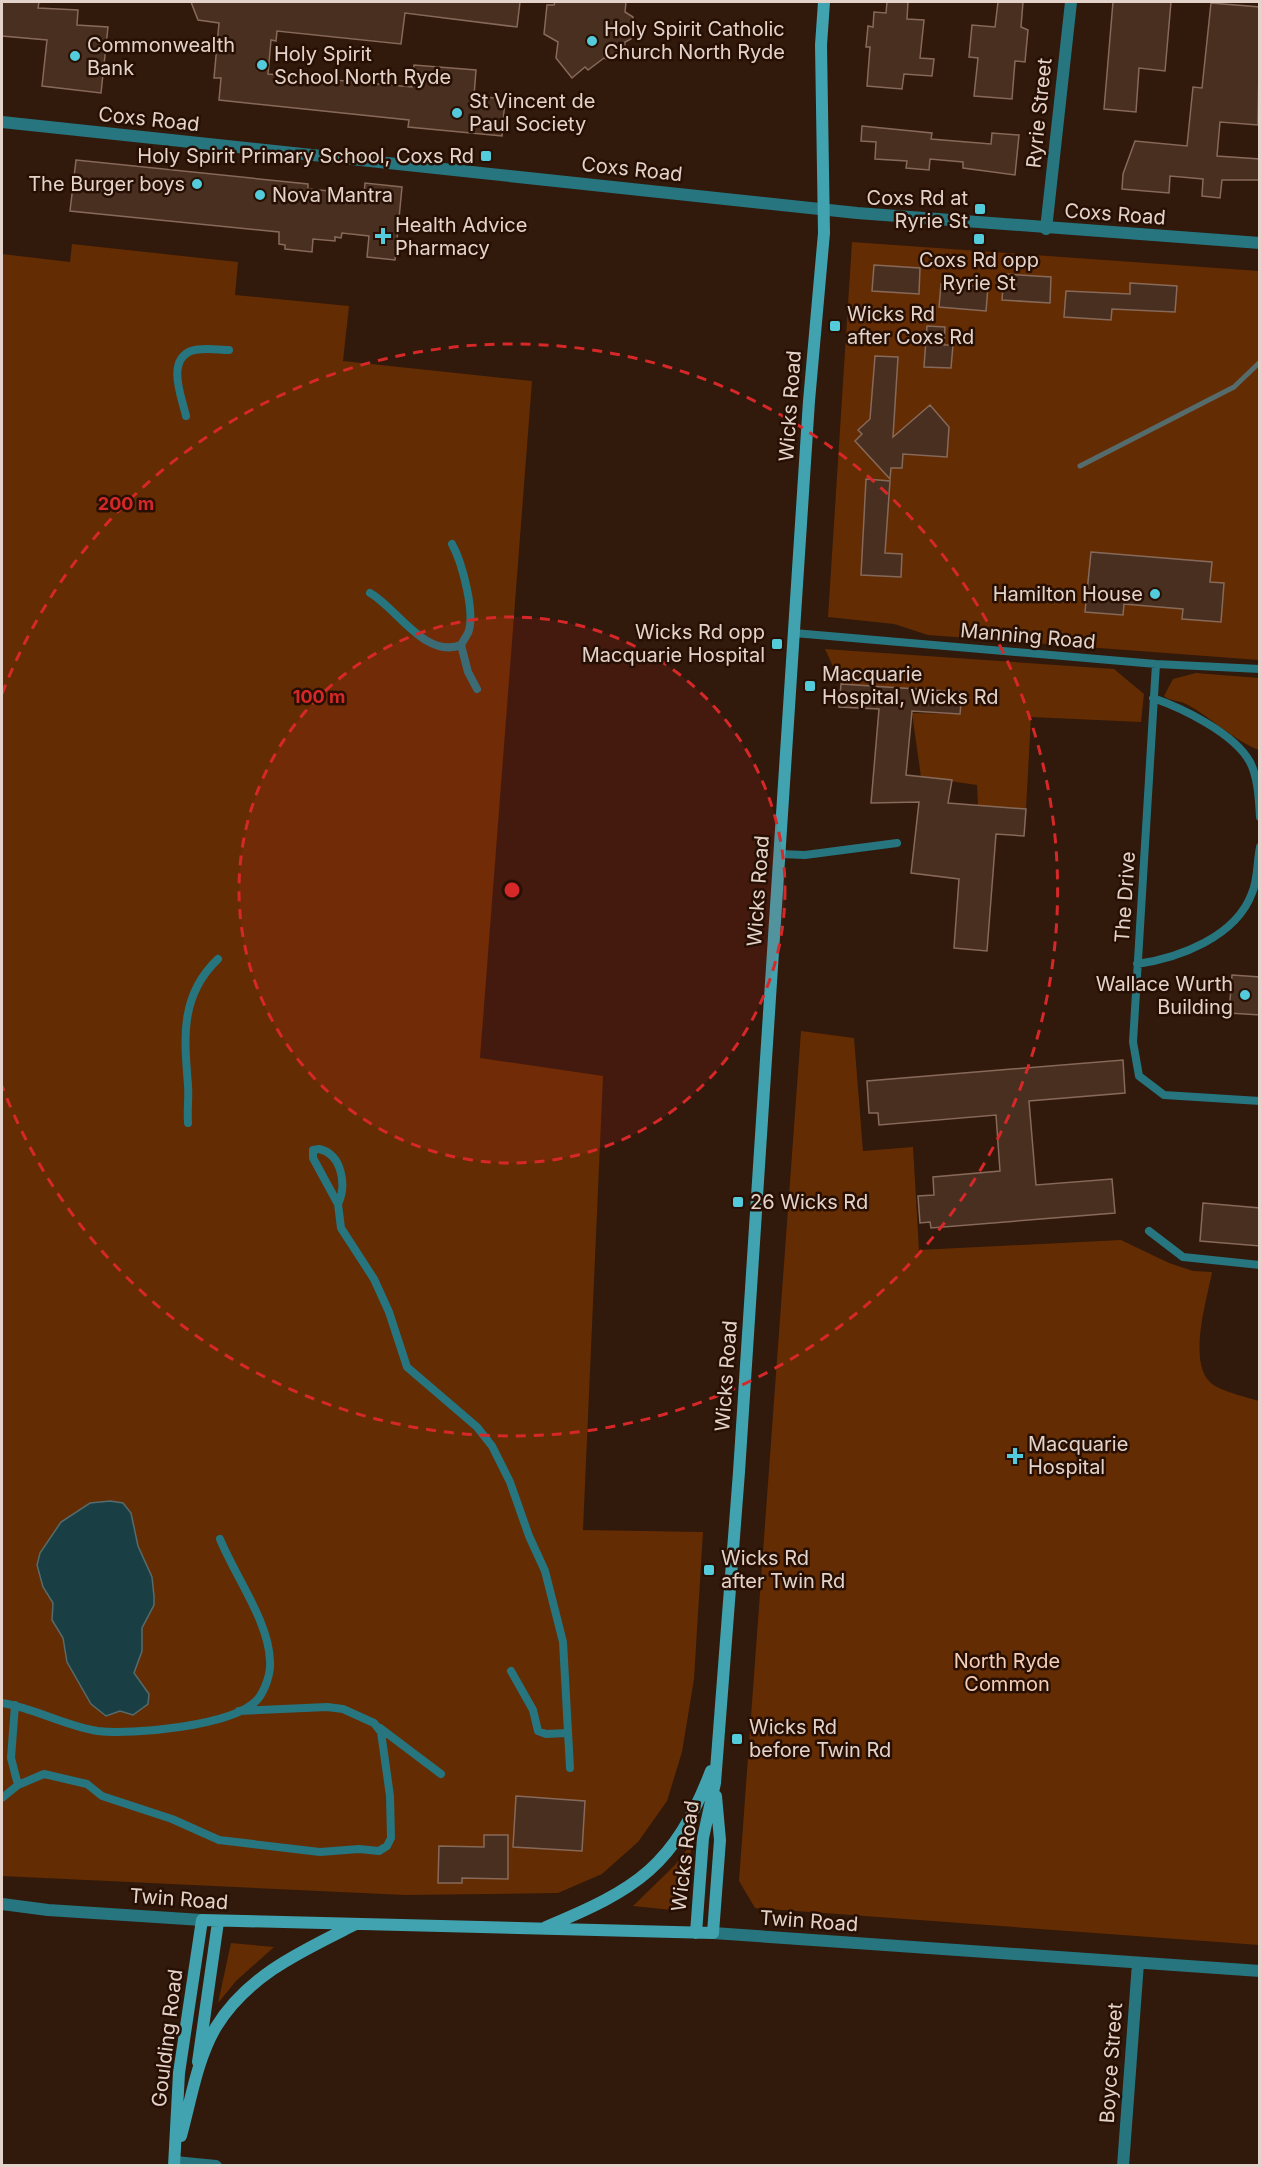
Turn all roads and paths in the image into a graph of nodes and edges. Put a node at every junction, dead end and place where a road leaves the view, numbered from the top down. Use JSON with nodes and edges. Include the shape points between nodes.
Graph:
{"nodes":[{"id":1,"x":824,"y":2,"type":"edge"},
{"id":2,"x":1071,"y":2,"type":"edge"},
{"id":3,"x":2,"y":122,"type":"edge"},
{"id":4,"x":824,"y":208,"type":"junction"},
{"id":5,"x":1046,"y":229,"type":"junction"},
{"id":6,"x":1260,"y":243,"type":"edge"},
{"id":7,"x":229,"y":350,"type":"dead end"},
{"id":8,"x":186,"y":416,"type":"dead end"},
{"id":9,"x":452,"y":544,"type":"dead end"},
{"id":10,"x":370,"y":593,"type":"dead end"},
{"id":11,"x":794,"y":633,"type":"junction"},
{"id":12,"x":460,"y":645,"type":"junction"},
{"id":13,"x":1156,"y":664,"type":"junction"},
{"id":14,"x":1260,"y":669,"type":"edge"},
{"id":15,"x":477,"y":689,"type":"dead end"},
{"id":16,"x":1153,"y":698,"type":"junction"},
{"id":17,"x":1260,"y":759,"type":"edge"},
{"id":18,"x":1250,"y":763,"type":"junction"},
{"id":19,"x":1260,"y":817,"type":"edge"},
{"id":20,"x":897,"y":843,"type":"dead end"},
{"id":21,"x":1260,"y":847,"type":"edge"},
{"id":22,"x":780,"y":854,"type":"junction"},
{"id":23,"x":218,"y":959,"type":"dead end"},
{"id":24,"x":1137,"y":964,"type":"junction"},
{"id":25,"x":1260,"y":1101,"type":"edge"},
{"id":26,"x":188,"y":1123,"type":"dead end"},
{"id":27,"x":338,"y":1204,"type":"junction"},
{"id":28,"x":1149,"y":1231,"type":"dead end"},
{"id":29,"x":1260,"y":1265,"type":"edge"},
{"id":30,"x":220,"y":1539,"type":"dead end"},
{"id":31,"x":511,"y":1671,"type":"dead end"},
{"id":32,"x":2,"y":1702,"type":"edge"},
{"id":33,"x":15,"y":1705,"type":"junction"},
{"id":34,"x":239,"y":1711,"type":"junction"},
{"id":35,"x":374,"y":1723,"type":"junction"},
{"id":36,"x":567,"y":1733,"type":"junction"},
{"id":37,"x":717,"y":1756,"type":"junction"},
{"id":38,"x":570,"y":1768,"type":"dead end"},
{"id":39,"x":441,"y":1774,"type":"dead end"},
{"id":40,"x":715,"y":1783,"type":"junction"},
{"id":41,"x":18,"y":1785,"type":"junction"},
{"id":42,"x":2,"y":1798,"type":"edge"},
{"id":43,"x":2,"y":1904,"type":"edge"},
{"id":44,"x":202,"y":1920,"type":"junction"},
{"id":45,"x":218,"y":1922,"type":"junction"},
{"id":46,"x":355,"y":1925,"type":"junction"},
{"id":47,"x":540,"y":1929,"type":"junction"},
{"id":48,"x":696,"y":1933,"type":"junction"},
{"id":49,"x":714,"y":1933,"type":"junction"},
{"id":50,"x":1138,"y":1963,"type":"junction"},
{"id":51,"x":1260,"y":1971,"type":"edge"},
{"id":52,"x":253,"y":1984,"type":"joint"},
{"id":53,"x":197,"y":2075,"type":"junction"},
{"id":54,"x":175,"y":2164,"type":"edge"},
{"id":55,"x":216,"y":2166,"type":"edge"},
{"id":56,"x":1123,"y":2166,"type":"edge"}],
"edges":[{"from":1,"to":4,"type":"main road","name":"Wicks Road"},
{"from":2,"to":5,"type":"street","name":"Ryrie Street"},
{"from":3,"to":4,"type":"street","name":"Coxs Road"},
{"from":4,"to":5,"type":"street","name":"Coxs Road"},
{"from":4,"to":11,"type":"main road","name":"Wicks Road"},
{"from":5,"to":6,"type":"street","name":"Coxs Road"},
{"from":7,"to":8,"type":"lane","via":[[192,351],[182,359],[177,375]]},
{"from":9,"to":12,"type":"lane","via":[[467,593],[470,622],[469,632]]},
{"from":10,"to":12,"type":"lane","via":[[426,640],[444,648]]},
{"from":11,"to":13,"type":"lane","name":"Manning Road"},
{"from":11,"to":22,"type":"main road","name":"Wicks Road"},
{"from":12,"to":15,"type":"lane"},
{"from":13,"to":14,"type":"lane","name":"Manning Road"},
{"from":13,"to":16,"type":"lane","name":"The Drive"},
{"from":16,"to":18,"type":"lane","via":[[1178,706],[1237,744]]},
{"from":16,"to":24,"type":"lane","name":"The Drive"},
{"from":17,"to":18,"type":"lane"},
{"from":18,"to":19,"type":"lane"},
{"from":20,"to":22,"type":"lane","via":[[805,855]]},
{"from":21,"to":24,"type":"lane","via":[[1252,893],[1235,919],[1185,954]]},
{"from":22,"to":37,"type":"main road","name":"Wicks Road"},
{"from":23,"to":26,"type":"lane","via":[[200,978],[185,1031]]},
{"from":24,"to":25,"type":"lane","name":"The Drive","via":[[1133,1041],[1139,1076],[1164,1095]]},
{"from":27,"to":27,"type":"lane","via":[[340,1167],[325,1150],[313,1150],[313,1158]]},
{"from":27,"to":36,"type":"lane","via":[[341,1228],[375,1279],[407,1367],[477,1427],[492,1446],[510,1482],[548,1581],[563,1642]]},
{"from":28,"to":29,"type":"lane","via":[[1183,1257]]},
{"from":30,"to":34,"type":"lane","via":[[260,1625],[270,1662],[258,1699]]},
{"from":31,"to":36,"type":"lane","via":[[533,1710],[538,1731]]},
{"from":32,"to":33,"type":"lane"},
{"from":33,"to":34,"type":"lane","via":[[100,1731],[186,1726]]},
{"from":33,"to":41,"type":"lane","via":[[11,1758]]},
{"from":34,"to":35,"type":"lane","via":[[327,1707],[343,1709]]},
{"from":35,"to":39,"type":"lane"},
{"from":35,"to":41,"type":"lane","via":[[381,1732],[392,1811],[391,1838],[379,1851],[320,1852],[219,1840],[172,1819],[102,1796],[76,1780],[44,1774]]},
{"from":36,"to":38,"type":"lane"},
{"from":37,"to":40,"type":"main road","name":"Wicks Road"},
{"from":37,"to":47,"type":"main road","via":[[694,1814],[651,1870],[612,1898]]},
{"from":40,"to":48,"type":"main road","name":"Wicks Road","via":[[703,1838]]},
{"from":40,"to":49,"type":"main road","name":"Wicks Road","via":[[720,1840]]},
{"from":41,"to":42,"type":"lane"},
{"from":43,"to":44,"type":"street","name":"Twin Road"},
{"from":44,"to":45,"type":"main road","name":"Twin Road"},
{"from":44,"to":54,"type":"main road","name":"Goulding Road","via":[[179,2073]]},
{"from":45,"to":46,"type":"main road","name":"Twin Road"},
{"from":45,"to":53,"type":"main road"},
{"from":46,"to":47,"type":"main road","name":"Twin Road"},
{"from":46,"to":52,"type":"main road","name":"Twin Road","via":[[295,1955]]},
{"from":47,"to":48,"type":"main road","name":"Twin Road"},
{"from":48,"to":49,"type":"main road","name":"Twin Road"},
{"from":49,"to":50,"type":"street","name":"Twin Road"},
{"from":50,"to":51,"type":"street","name":"Twin Road"},
{"from":50,"to":56,"type":"street","name":"Boyce Street"},
{"from":52,"to":53,"type":"main road","name":"Goulding Road","via":[[216,2028]]},
{"from":53,"to":54,"type":"main road","name":"Goulding Road"},
{"from":54,"to":55,"type":"street"}]}
